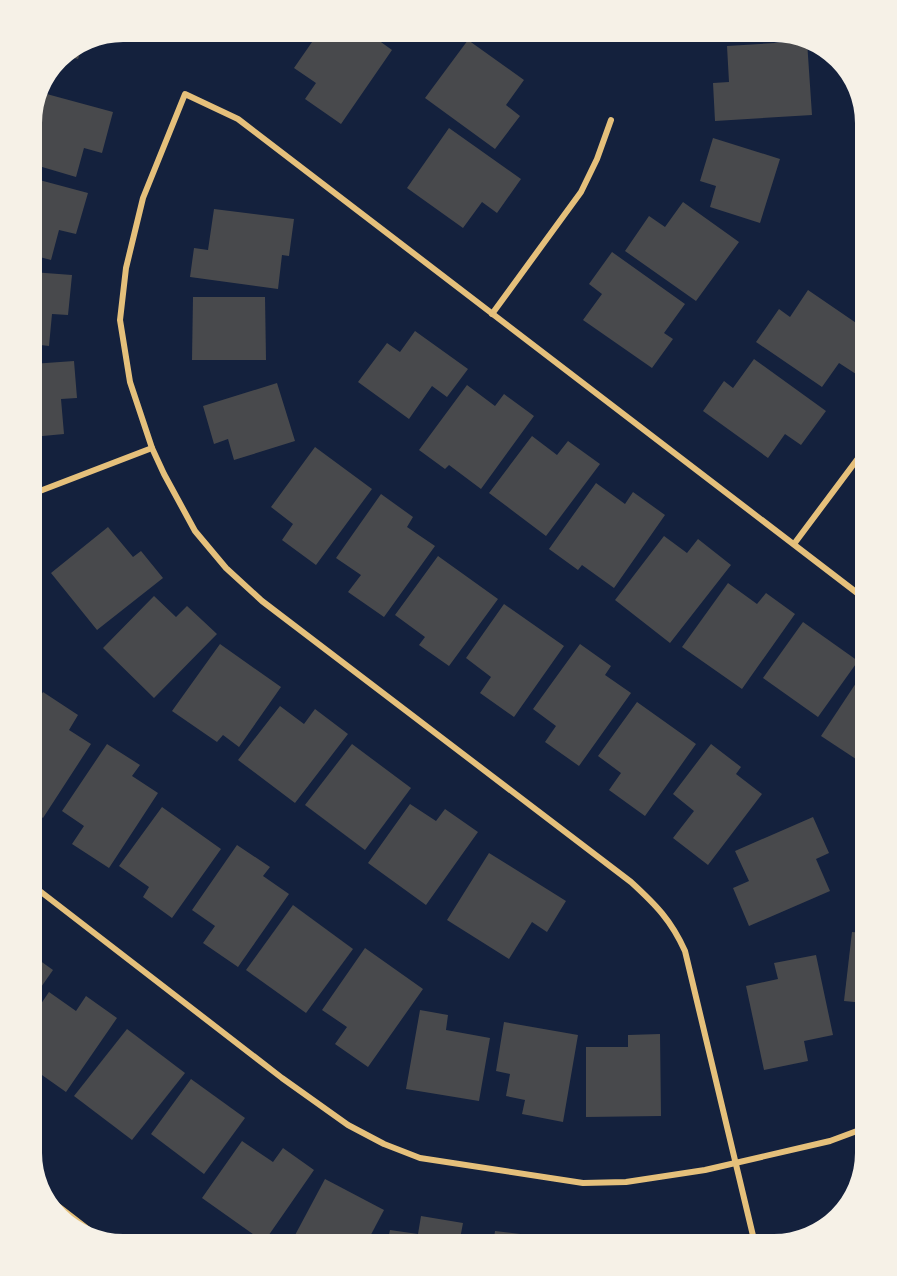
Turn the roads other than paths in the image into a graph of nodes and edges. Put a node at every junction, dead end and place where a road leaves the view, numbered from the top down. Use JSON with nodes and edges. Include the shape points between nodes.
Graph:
{"nodes":[{"id":1,"x":611,"y":120,"type":"dead end"},
{"id":2,"x":492,"y":314,"type":"junction"},
{"id":3,"x":152,"y":448,"type":"junction"},
{"id":4,"x":855,"y":464,"type":"edge"},
{"id":5,"x":42,"y":490,"type":"edge"},
{"id":6,"x":794,"y":544,"type":"junction"},
{"id":7,"x":855,"y":591,"type":"edge"},
{"id":8,"x":42,"y":893,"type":"edge"},
{"id":9,"x":855,"y":1132,"type":"edge"},
{"id":10,"x":737,"y":1163,"type":"junction"},
{"id":11,"x":753,"y":1234,"type":"edge"}],
"edges":[{"from":1,"to":2,"type":"street","via":[[581,192]]},
{"from":2,"to":3,"type":"street","via":[[238,119],[185,94],[143,198],[126,268],[120,320],[130,382]]},
{"from":2,"to":6,"type":"street"},
{"from":3,"to":5,"type":"street"},
{"from":3,"to":10,"type":"street","via":[[195,531],[226,568],[262,601],[631,882],[657,906],[686,951]]},
{"from":4,"to":6,"type":"street"},
{"from":6,"to":7,"type":"street"},
{"from":8,"to":10,"type":"street","via":[[282,1078],[348,1125],[384,1144],[420,1158],[583,1183],[669,1177]]},
{"from":9,"to":10,"type":"street"},
{"from":10,"to":11,"type":"street"}]}
